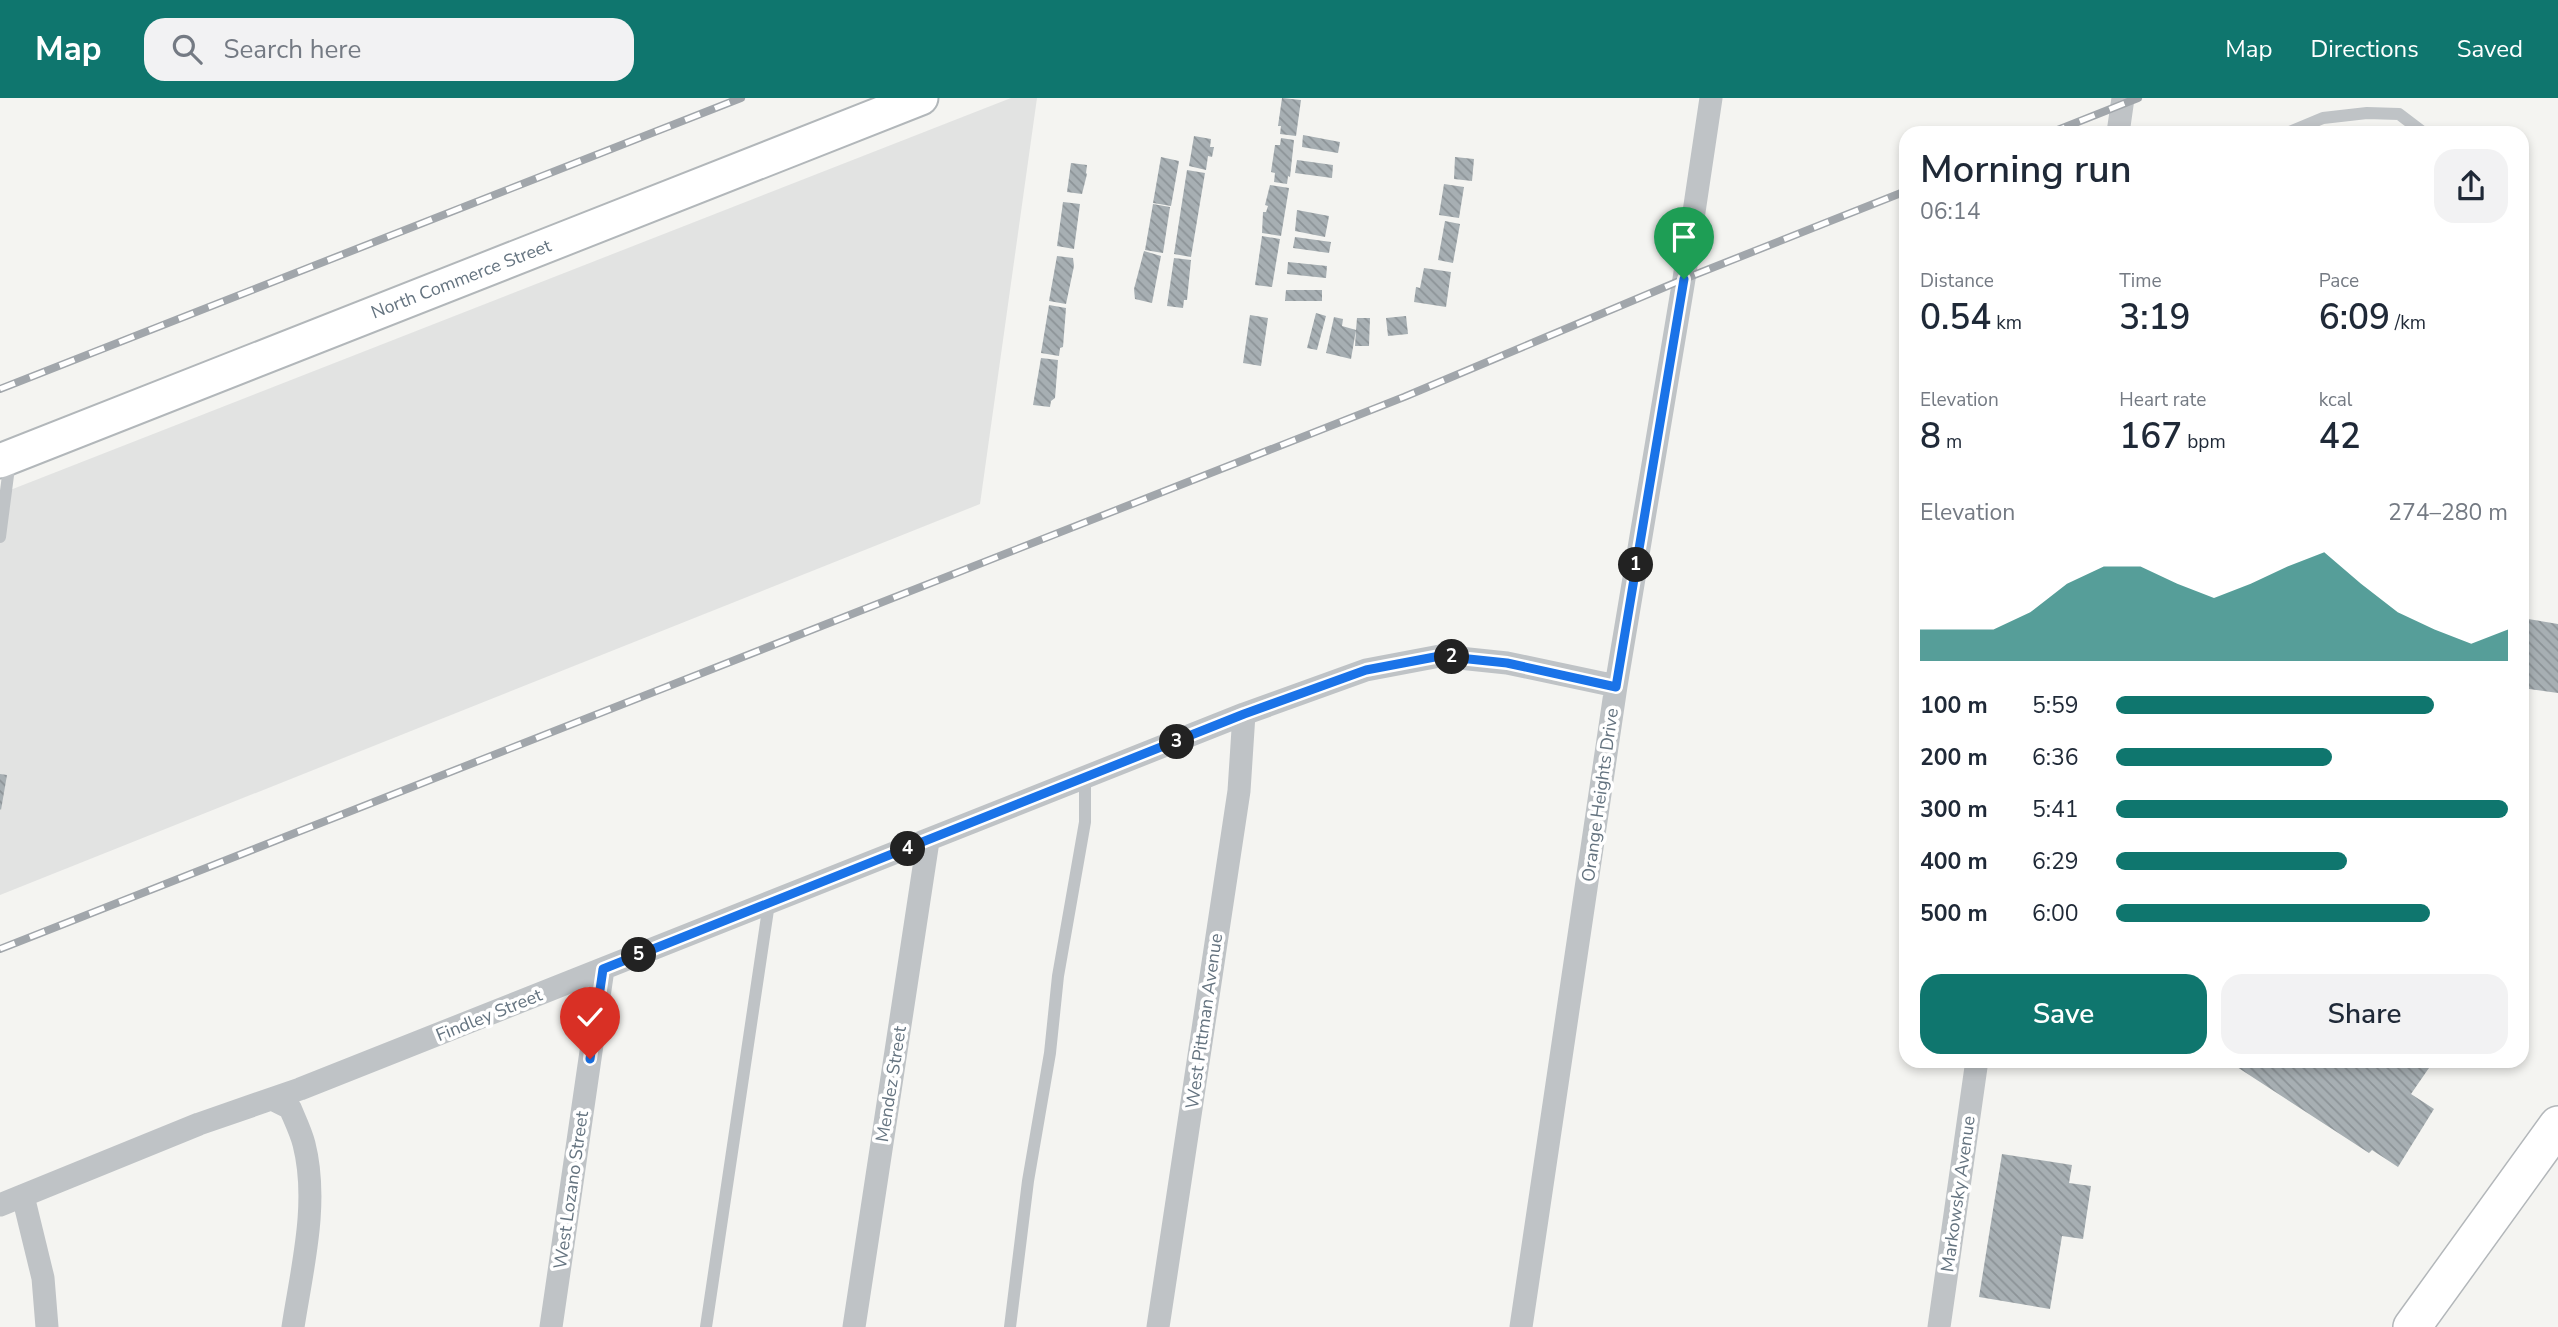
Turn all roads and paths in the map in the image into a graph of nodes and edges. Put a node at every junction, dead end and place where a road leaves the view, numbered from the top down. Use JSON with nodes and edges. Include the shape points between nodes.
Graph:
{"nodes":[{"id":1,"x":921,"y":98,"type":"edge"},
{"id":2,"x":1711,"y":98,"type":"edge"},
{"id":3,"x":2123,"y":98,"type":"edge"},
{"id":4,"x":2311,"y":123,"type":"junction"},
{"id":5,"x":2119,"y":126,"type":"edge"},
{"id":6,"x":2304,"y":126,"type":"edge"},
{"id":7,"x":2314,"y":126,"type":"edge"},
{"id":8,"x":2415,"y":126,"type":"edge"},
{"id":9,"x":5,"y":459,"type":"edge"},
{"id":10,"x":0,"y":537,"type":"edge"},
{"id":11,"x":1616,"y":687,"type":"junction"},
{"id":12,"x":1244,"y":714,"type":"junction"},
{"id":13,"x":1085,"y":778,"type":"junction"},
{"id":14,"x":928,"y":841,"type":"junction"},
{"id":15,"x":769,"y":904,"type":"junction"},
{"id":16,"x":603,"y":969,"type":"junction"},
{"id":17,"x":1976,"y":1068,"type":"edge"},
{"id":18,"x":272,"y":1099,"type":"junction"},
{"id":19,"x":2558,"y":1125,"type":"edge"},
{"id":20,"x":23,"y":1196,"type":"junction"},
{"id":21,"x":0,"y":1205,"type":"edge"},
{"id":22,"x":47,"y":1327,"type":"edge"},
{"id":23,"x":293,"y":1327,"type":"edge"},
{"id":24,"x":551,"y":1327,"type":"edge"},
{"id":25,"x":706,"y":1327,"type":"edge"},
{"id":26,"x":854,"y":1327,"type":"edge"},
{"id":27,"x":1010,"y":1327,"type":"edge"},
{"id":28,"x":1158,"y":1327,"type":"edge"},
{"id":29,"x":1521,"y":1327,"type":"edge"},
{"id":30,"x":1939,"y":1327,"type":"edge"},
{"id":31,"x":2412,"y":1327,"type":"edge"}],
"edges":[{"from":1,"to":9,"type":"main road","name":"North Commerce Street"},
{"from":2,"to":11,"type":"street","name":"Orange Heights Drive"},
{"from":3,"to":5,"type":"street"},
{"from":4,"to":6,"type":"lane"},
{"from":4,"to":7,"type":"lane"},
{"from":4,"to":8,"type":"lane","via":[[2367,113],[2399,114]]},
{"from":9,"to":10,"type":"lane"},
{"from":11,"to":12,"type":"street","name":"Findley Street","via":[[1507,663],[1440,656],[1366,670]]},
{"from":11,"to":29,"type":"street","name":"Orange Heights Drive"},
{"from":12,"to":13,"type":"street","name":"Findley Street"},
{"from":12,"to":28,"type":"street","name":"West Pittman Avenue","via":[[1237,804]]},
{"from":13,"to":14,"type":"street","name":"Findley Street"},
{"from":13,"to":27,"type":"lane","via":[[1085,822],[1058,976]]},
{"from":14,"to":15,"type":"street","name":"Findley Street"},
{"from":14,"to":26,"type":"street","name":"Mendez Street"},
{"from":15,"to":16,"type":"street","name":"Findley Street"},
{"from":15,"to":25,"type":"lane"},
{"from":16,"to":18,"type":"street","name":"Findley Street"},
{"from":16,"to":24,"type":"street","name":"West Lozano Street"},
{"from":17,"to":30,"type":"street","name":"Markowsky Avenue"},
{"from":18,"to":20,"type":"street","name":"Findley Street","via":[[198,1124]]},
{"from":18,"to":23,"type":"street","via":[[290,1108],[304,1144],[310,1195]]},
{"from":19,"to":31,"type":"main road"},
{"from":20,"to":21,"type":"street","name":"Findley Street"},
{"from":20,"to":22,"type":"street","via":[[43,1278]]}]}
